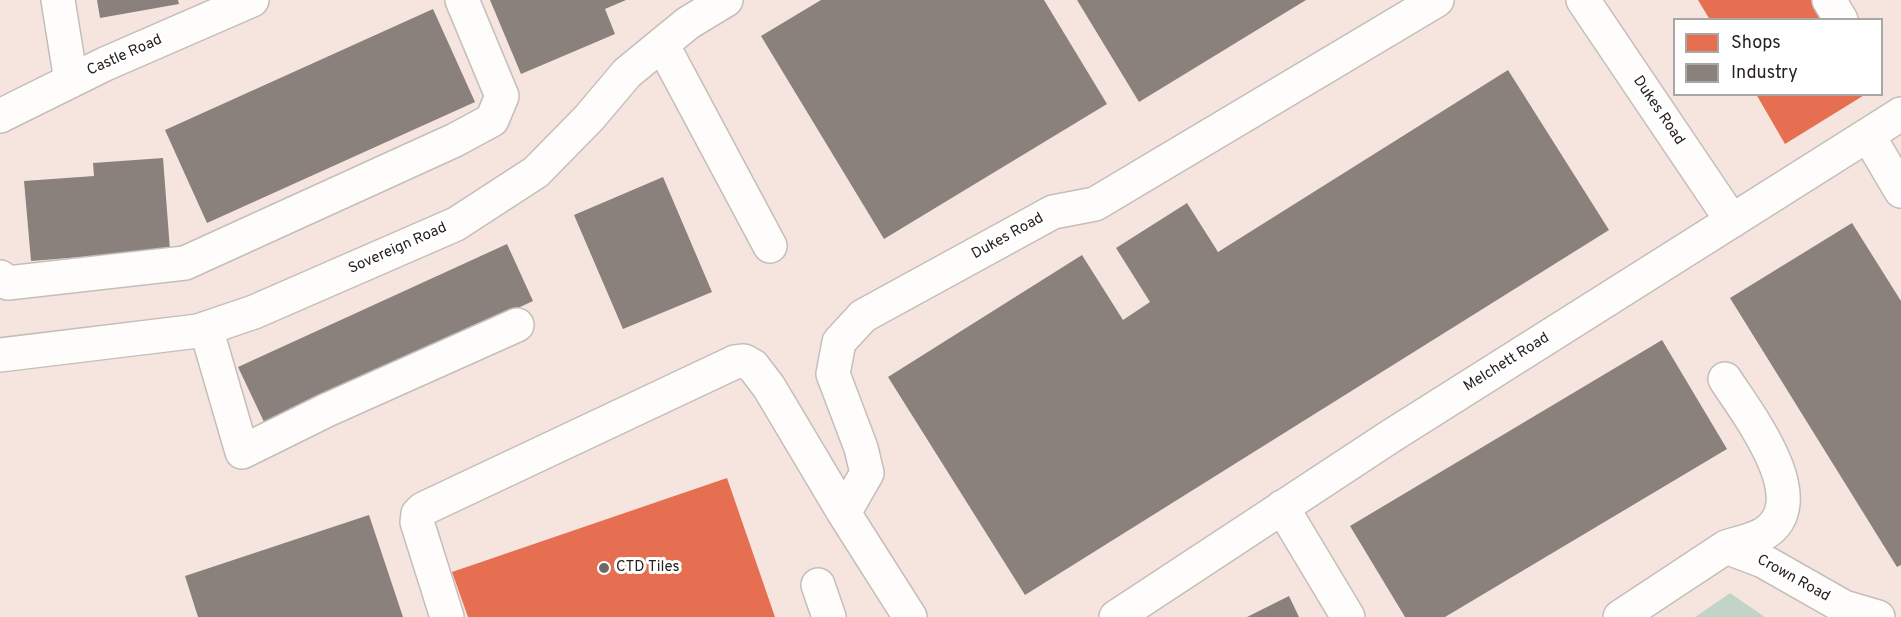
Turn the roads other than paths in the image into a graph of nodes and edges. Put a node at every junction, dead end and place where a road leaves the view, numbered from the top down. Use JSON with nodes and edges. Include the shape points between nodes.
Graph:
{"nodes":[{"id":1,"x":58,"y":0,"type":"edge"},
{"id":2,"x":252,"y":0,"type":"edge"},
{"id":3,"x":462,"y":0,"type":"edge"},
{"id":4,"x":726,"y":0,"type":"edge"},
{"id":5,"x":1437,"y":0,"type":"edge"},
{"id":6,"x":1583,"y":0,"type":"edge"},
{"id":7,"x":1829,"y":0,"type":"edge"},
{"id":8,"x":1840,"y":18,"type":"edge"},
{"id":9,"x":662,"y":44,"type":"junction"},
{"id":10,"x":71,"y":81,"type":"junction"},
{"id":11,"x":1901,"y":114,"type":"edge"},
{"id":12,"x":0,"y":116,"type":"edge"},
{"id":13,"x":1868,"y":135,"type":"junction"},
{"id":14,"x":1901,"y":191,"type":"edge"},
{"id":15,"x":1732,"y":221,"type":"junction"},
{"id":16,"x":770,"y":246,"type":"dead end"},
{"id":17,"x":0,"y":277,"type":"edge"},
{"id":18,"x":518,"y":325,"type":"dead end"},
{"id":19,"x":206,"y":328,"type":"junction"},
{"id":20,"x":0,"y":355,"type":"edge"},
{"id":21,"x":1725,"y":379,"type":"dead end"},
{"id":22,"x":1282,"y":507,"type":"junction"},
{"id":23,"x":844,"y":513,"type":"junction"},
{"id":24,"x":1726,"y":547,"type":"junction"},
{"id":25,"x":818,"y":585,"type":"dead end"},
{"id":26,"x":447,"y":617,"type":"edge"},
{"id":27,"x":829,"y":617,"type":"edge"},
{"id":28,"x":910,"y":617,"type":"edge"},
{"id":29,"x":1116,"y":617,"type":"edge"},
{"id":30,"x":1348,"y":617,"type":"edge"},
{"id":31,"x":1620,"y":617,"type":"edge"},
{"id":32,"x":1878,"y":617,"type":"edge"}],
"edges":[{"from":1,"to":10,"type":"street"},
{"from":2,"to":10,"type":"street","name":"Castle Road"},
{"from":3,"to":17,"type":"street","via":[[502,96],[492,120],[185,263],[8,283]]},
{"from":4,"to":9,"type":"street","name":"Sovereign Road"},
{"from":5,"to":23,"type":"street","name":"Dukes Road","via":[[1095,204],[1053,212],[863,316],[839,342],[833,374],[867,473]]},
{"from":6,"to":15,"type":"street","name":"Dukes Road"},
{"from":7,"to":8,"type":"street"},
{"from":9,"to":16,"type":"street"},
{"from":9,"to":19,"type":"street","name":"Sovereign Road","via":[[627,73],[536,172],[456,224],[254,312]]},
{"from":10,"to":12,"type":"street","name":"Castle Road"},
{"from":11,"to":13,"type":"street","name":"Melchett Road"},
{"from":13,"to":14,"type":"street"},
{"from":13,"to":15,"type":"street","name":"Melchett Road"},
{"from":15,"to":22,"type":"street","name":"Melchett Road"},
{"from":18,"to":19,"type":"street","via":[[242,452]]},
{"from":19,"to":20,"type":"street","name":"Sovereign Road"},
{"from":21,"to":24,"type":"street","via":[[1776,462],[1784,498],[1778,516],[1766,532]]},
{"from":22,"to":29,"type":"street","name":"Melchett Road"},
{"from":22,"to":30,"type":"street"},
{"from":23,"to":26,"type":"street","via":[[769,387],[753,366],[735,362],[417,514]]},
{"from":23,"to":28,"type":"street"},
{"from":24,"to":31,"type":"street"},
{"from":24,"to":32,"type":"street","name":"Crown Road","via":[[1763,561],[1844,607]]},
{"from":25,"to":27,"type":"street"}]}
